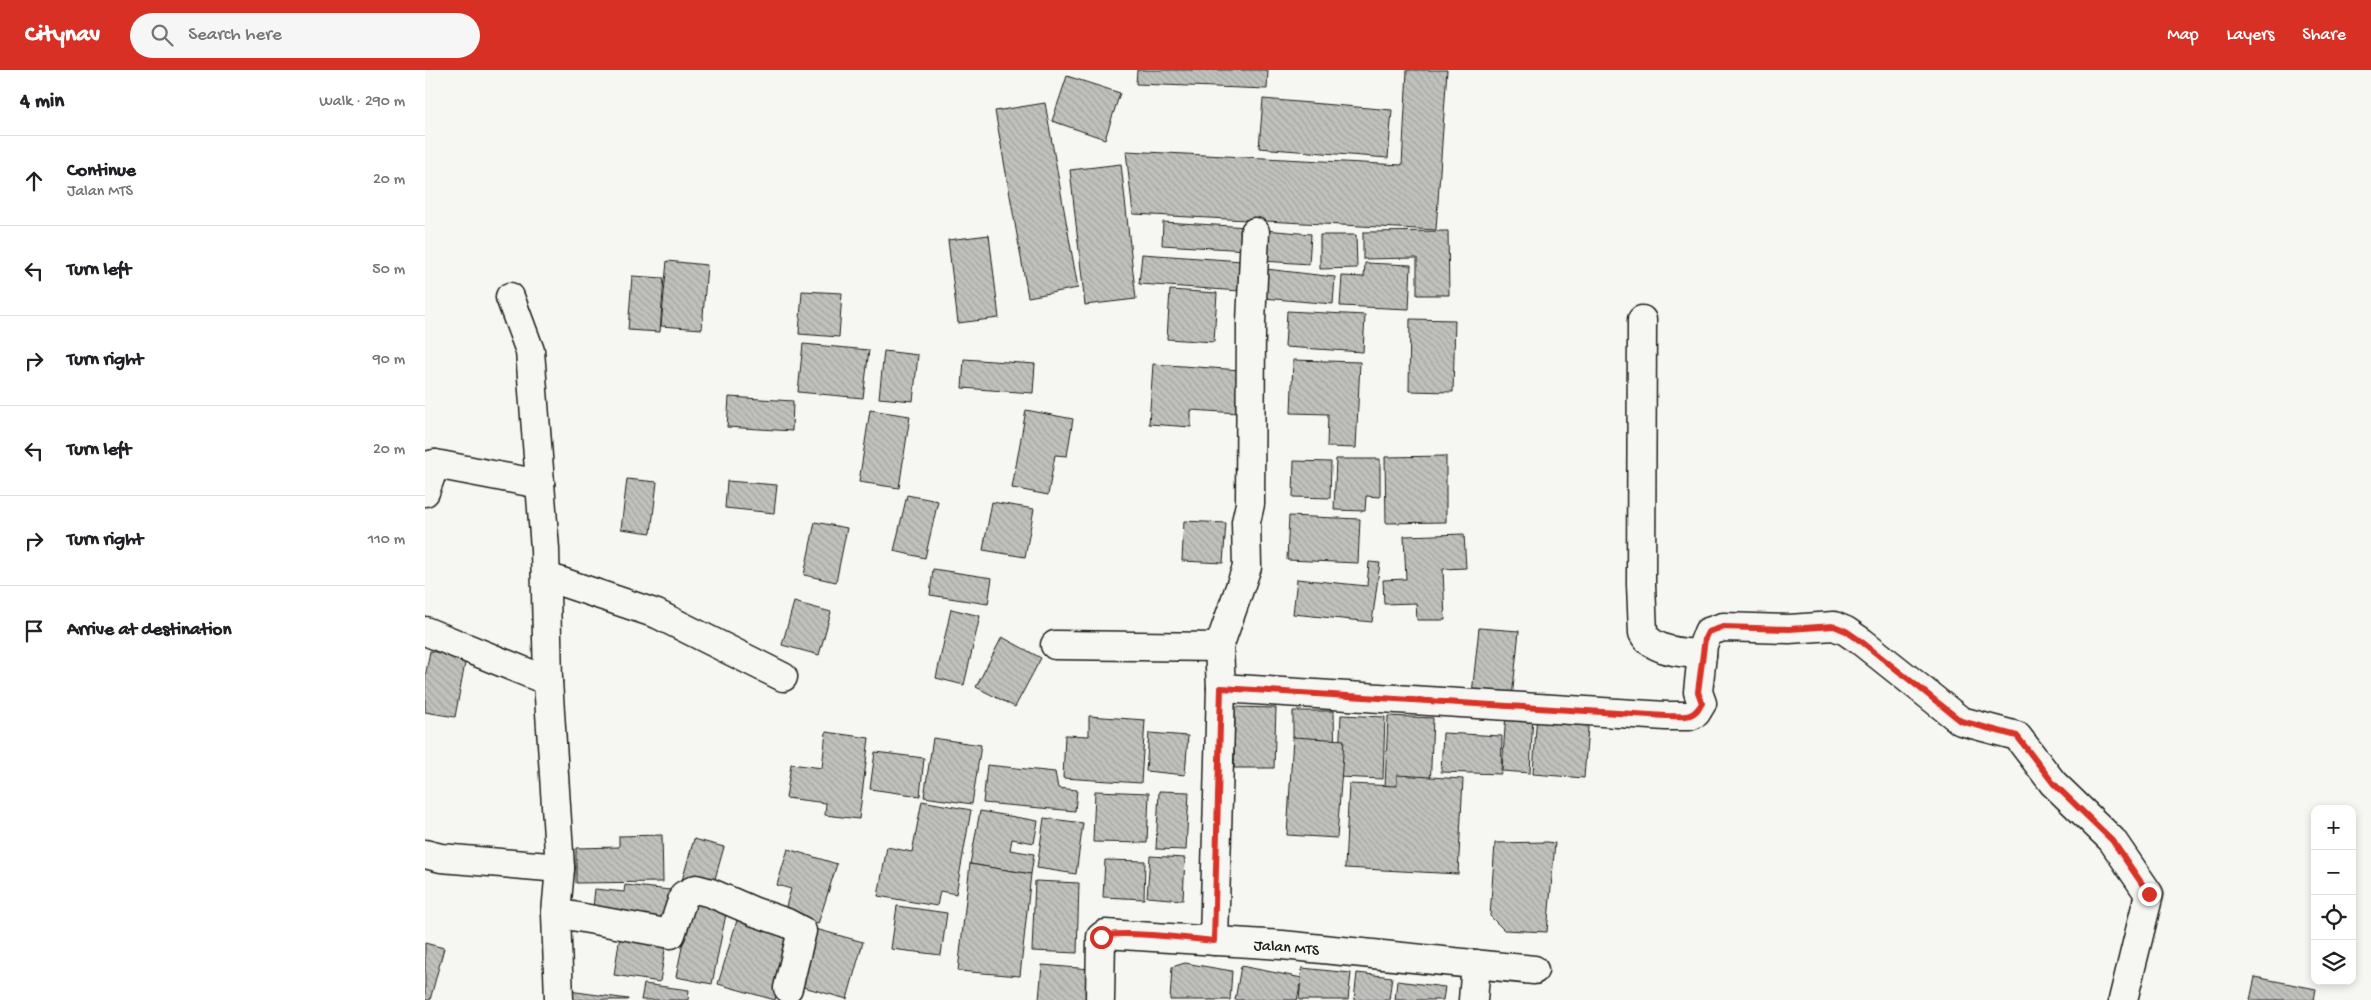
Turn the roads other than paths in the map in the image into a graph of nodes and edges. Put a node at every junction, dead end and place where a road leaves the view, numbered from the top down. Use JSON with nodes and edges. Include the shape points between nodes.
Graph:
{"nodes":[{"id":1,"x":1255,"y":232,"type":"dead end"},
{"id":2,"x":510,"y":297,"type":"dead end"},
{"id":3,"x":1642,"y":320,"type":"dead end"},
{"id":4,"x":430,"y":465,"type":"edge"},
{"id":5,"x":540,"y":484,"type":"junction"},
{"id":6,"x":425,"y":492,"type":"edge"},
{"id":7,"x":547,"y":577,"type":"junction"},
{"id":8,"x":425,"y":631,"type":"edge"},
{"id":9,"x":1055,"y":645,"type":"dead end"},
{"id":10,"x":1219,"y":646,"type":"junction"},
{"id":11,"x":1702,"y":655,"type":"junction"},
{"id":12,"x":783,"y":677,"type":"dead end"},
{"id":13,"x":548,"y":681,"type":"junction"},
{"id":14,"x":1221,"y":688,"type":"junction"},
{"id":15,"x":425,"y":854,"type":"edge"},
{"id":16,"x":560,"y":868,"type":"junction"},
{"id":17,"x":556,"y":913,"type":"junction"},
{"id":18,"x":1214,"y":941,"type":"junction"},
{"id":19,"x":1476,"y":964,"type":"junction"},
{"id":20,"x":1534,"y":970,"type":"dead end"},
{"id":21,"x":788,"y":988,"type":"dead end"},
{"id":22,"x":559,"y":1000,"type":"edge"},
{"id":23,"x":1100,"y":1000,"type":"edge"},
{"id":24,"x":1473,"y":1000,"type":"edge"},
{"id":25,"x":2123,"y":1000,"type":"edge"}],
"edges":[{"from":1,"to":10,"type":"street","via":[[1247,567]]},
{"from":2,"to":5,"type":"street","via":[[530,351]]},
{"from":3,"to":11,"type":"street","via":[[1643,633],[1654,645]]},
{"from":4,"to":5,"type":"street"},
{"from":4,"to":6,"type":"street"},
{"from":5,"to":7,"type":"street"},
{"from":7,"to":12,"type":"street","via":[[657,614]]},
{"from":7,"to":13,"type":"street"},
{"from":8,"to":13,"type":"street"},
{"from":9,"to":10,"type":"street"},
{"from":10,"to":14,"type":"street"},
{"from":11,"to":14,"type":"street","via":[[1698,692],[1702,703],[1695,714],[1683,716]]},
{"from":11,"to":25,"type":"street","via":[[1708,632],[1723,627],[1789,629],[1834,626],[1862,642],[1961,721],[2017,736],[2053,783],[2112,840],[2149,894]]},
{"from":13,"to":16,"type":"street"},
{"from":14,"to":18,"type":"street"},
{"from":15,"to":16,"type":"street"},
{"from":16,"to":17,"type":"street"},
{"from":17,"to":21,"type":"street","via":[[671,934],[684,895],[696,890],[711,893],[787,922],[802,931]]},
{"from":17,"to":22,"type":"street"},
{"from":18,"to":19,"type":"street","name":"Jalan MTS"},
{"from":18,"to":23,"type":"street","name":"Jalan MTS","via":[[1105,934],[1099,947]]},
{"from":19,"to":20,"type":"street","name":"Jalan MTS"},
{"from":19,"to":24,"type":"street"}]}
